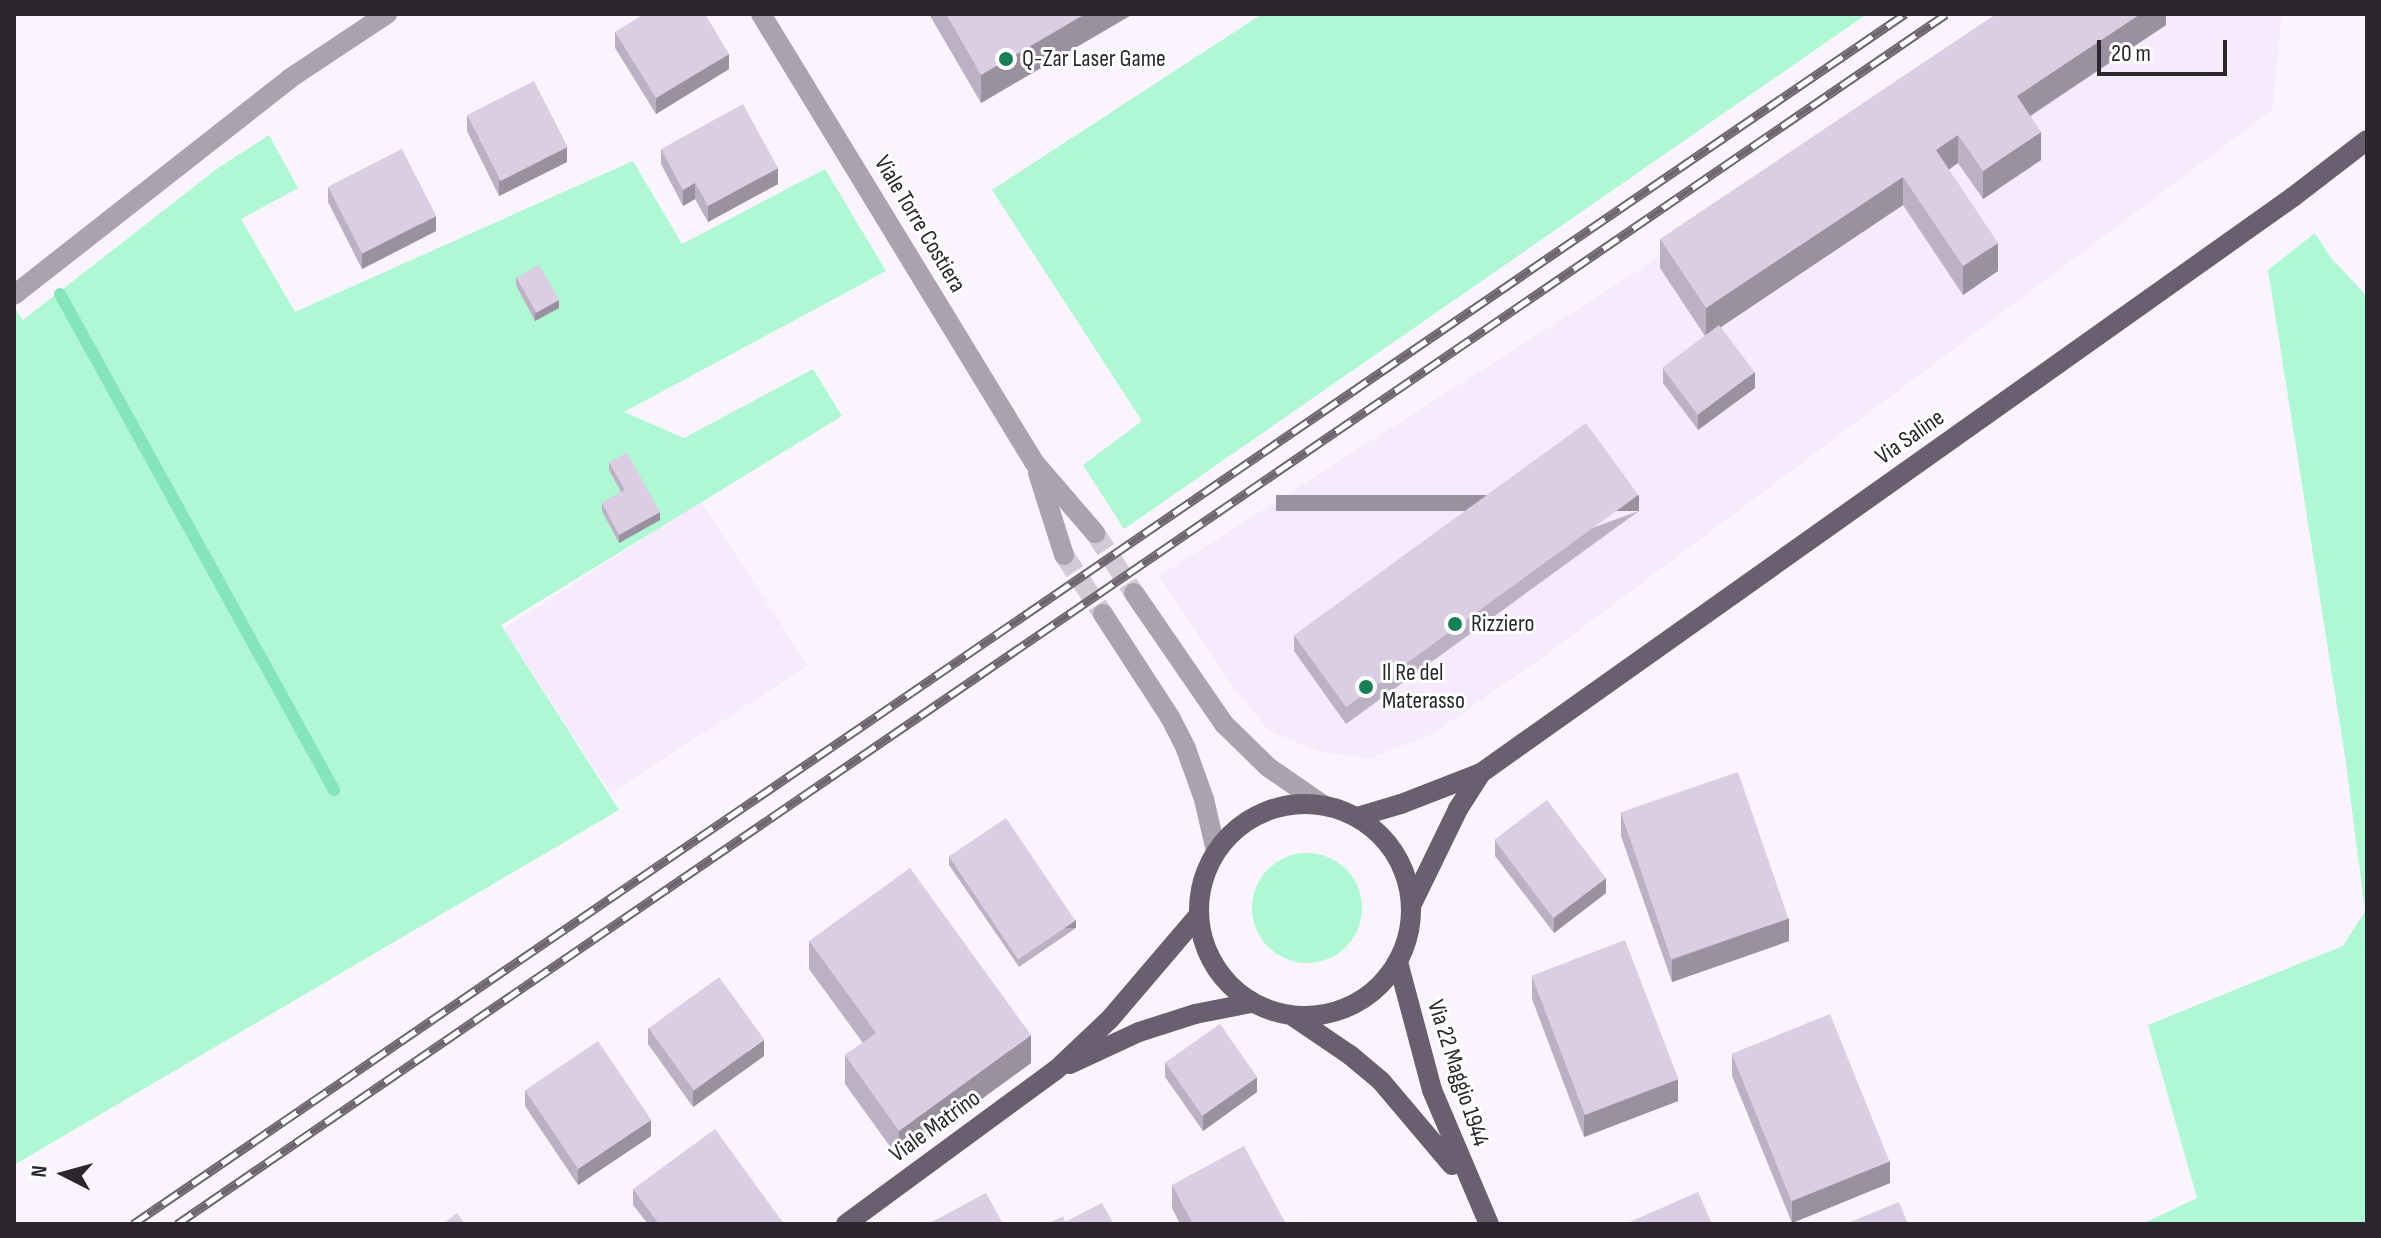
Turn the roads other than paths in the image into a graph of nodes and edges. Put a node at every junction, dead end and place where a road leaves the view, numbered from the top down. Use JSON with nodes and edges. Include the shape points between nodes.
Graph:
{"nodes":[{"id":1,"x":387,"y":14,"type":"edge"},
{"id":2,"x":761,"y":14,"type":"edge"},
{"id":3,"x":2367,"y":140,"type":"edge"},
{"id":4,"x":14,"y":295,"type":"edge"},
{"id":5,"x":1034,"y":462,"type":"junction"},
{"id":6,"x":1095,"y":533,"type":"tunnel mouth"},
{"id":7,"x":1064,"y":555,"type":"tunnel mouth"},
{"id":8,"x":1134,"y":593,"type":"tunnel mouth"},
{"id":9,"x":1103,"y":614,"type":"tunnel mouth"},
{"id":10,"x":1481,"y":773,"type":"junction"},
{"id":11,"x":1323,"y":805,"type":"junction"},
{"id":12,"x":1357,"y":817,"type":"junction"},
{"id":13,"x":1216,"y":851,"type":"junction"},
{"id":14,"x":1411,"y":906,"type":"junction"},
{"id":15,"x":1198,"y":916,"type":"junction"},
{"id":16,"x":1398,"y":962,"type":"junction"},
{"id":17,"x":1251,"y":1003,"type":"junction"},
{"id":18,"x":1294,"y":1017,"type":"junction"},
{"id":19,"x":1056,"y":1070,"type":"junction"},
{"id":20,"x":1475,"y":1198,"type":"junction"},
{"id":21,"x":846,"y":1224,"type":"edge"},
{"id":22,"x":1489,"y":1224,"type":"edge"}],
"edges":[{"from":1,"to":4,"type":"street","via":[[289,79]]},
{"from":2,"to":5,"type":"street","name":"Viale Torre Costiera"},
{"from":3,"to":10,"type":"main road","name":"Via Saline"},
{"from":5,"to":6,"type":"street","name":"Viale Torre Costiera"},
{"from":5,"to":7,"type":"street","name":"Viale Torre Costiera"},
{"from":8,"to":11,"type":"street","via":[[1224,724],[1268,767]]},
{"from":9,"to":13,"type":"street","via":[[1186,749]]},
{"from":10,"to":12,"type":"main road","name":"Via Saline"},
{"from":10,"to":14,"type":"main road","name":"Via Saline"},
{"from":11,"to":12,"type":"main road"},
{"from":11,"to":13,"type":"main road","via":[[1292,804],[1262,812],[1236,828]]},
{"from":12,"to":14,"type":"main road","via":[[1396,855]]},
{"from":13,"to":15,"type":"main road","via":[[1201,882]]},
{"from":14,"to":16,"type":"main road","via":[[1409,935]]},
{"from":15,"to":17,"type":"main road","via":[[1206,951],[1224,981]]},
{"from":15,"to":19,"type":"main road","name":"Viale Matrino","via":[[1110,1019]]},
{"from":16,"to":18,"type":"main road","via":[[1380,987],[1355,1005],[1325,1016]]},
{"from":16,"to":20,"type":"main road","name":"Via 22 Maggio 1944","via":[[1432,1090]]},
{"from":17,"to":18,"type":"main road"},
{"from":17,"to":19,"type":"main road","name":"Viale Matrino","via":[[1139,1032]]},
{"from":18,"to":20,"type":"main road","name":"Via 22 Maggio 1944","via":[[1389,1090],[1443,1151]]},
{"from":19,"to":21,"type":"main road","name":"Viale Matrino"},
{"from":20,"to":22,"type":"main road","name":"Via 22 Maggio 1944"}]}
